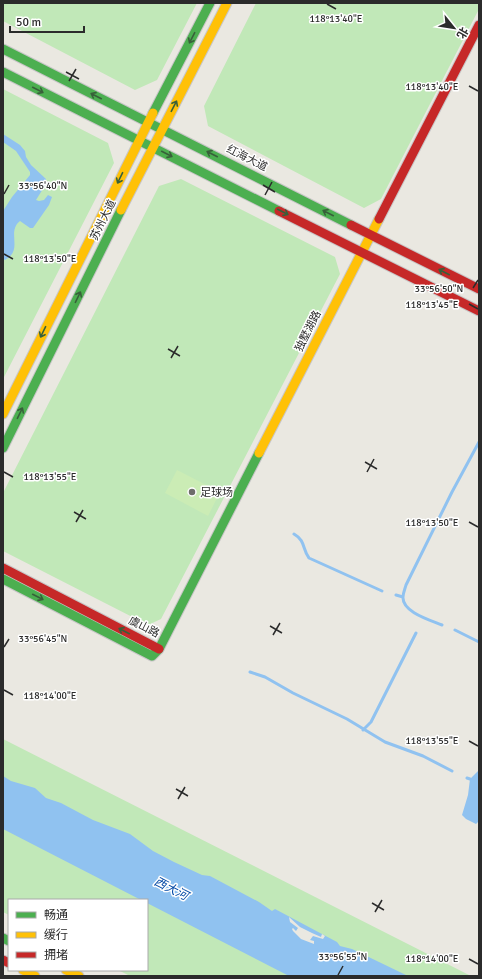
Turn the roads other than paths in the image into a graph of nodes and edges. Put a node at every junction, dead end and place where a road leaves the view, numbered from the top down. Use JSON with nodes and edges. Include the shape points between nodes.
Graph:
{"nodes":[{"id":1,"x":210,"y":3,"type":"edge"},
{"id":2,"x":227,"y":3,"type":"edge"},
{"id":3,"x":479,"y":25,"type":"edge"},
{"id":4,"x":3,"y":49,"type":"edge"},
{"id":5,"x":3,"y":72,"type":"edge"},
{"id":6,"x":148,"y":122,"type":"junction"},
{"id":7,"x":162,"y":128,"type":"junction"},
{"id":8,"x":139,"y":140,"type":"junction"},
{"id":9,"x":153,"y":146,"type":"junction"},
{"id":10,"x":371,"y":235,"type":"junction"},
{"id":11,"x":363,"y":252,"type":"junction"},
{"id":12,"x":479,"y":289,"type":"edge"},
{"id":13,"x":479,"y":311,"type":"edge"},
{"id":14,"x":3,"y":414,"type":"edge"},
{"id":15,"x":3,"y":448,"type":"edge"},
{"id":16,"x":3,"y":568,"type":"edge"},
{"id":17,"x":3,"y":579,"type":"edge"},
{"id":18,"x":159,"y":649,"type":"junction"},
{"id":19,"x":24,"y":971,"type":"edge"},
{"id":20,"x":68,"y":971,"type":"edge"},
{"id":21,"x":36,"y":976,"type":"edge"},
{"id":22,"x":78,"y":976,"type":"edge"}],
"edges":[{"from":1,"to":6,"type":"street","name":"苏州大道","one_way":true},
{"from":7,"to":2,"type":"street","name":"苏州大道","one_way":true},
{"from":3,"to":10,"type":"street","name":"独墅湖路"},
{"from":6,"to":4,"type":"street","name":"红海大道","one_way":true},
{"from":5,"to":8,"type":"street","one_way":true},
{"from":6,"to":7,"type":"street","name":"红海大道"},
{"from":6,"to":8,"type":"street","name":"苏州大道"},
{"from":7,"to":9,"type":"street","name":"苏州大道"},
{"from":10,"to":7,"type":"street","name":"红海大道","one_way":true},
{"from":8,"to":9,"type":"street"},
{"from":8,"to":14,"type":"street","name":"苏州大道","one_way":true},
{"from":9,"to":11,"type":"street","one_way":true},
{"from":15,"to":9,"type":"street","name":"苏州大道","one_way":true},
{"from":10,"to":11,"type":"street","name":"独墅湖路"},
{"from":12,"to":10,"type":"street","name":"红海大道","one_way":true},
{"from":11,"to":13,"type":"street"},
{"from":11,"to":18,"type":"street","name":"独墅湖路"},
{"from":18,"to":16,"type":"street","name":"虞山路","one_way":true},
{"from":17,"to":18,"type":"street","name":"虞山路","one_way":true,"via":[[152,656]]},
{"from":19,"to":21,"type":"street"},
{"from":20,"to":22,"type":"street"}]}
